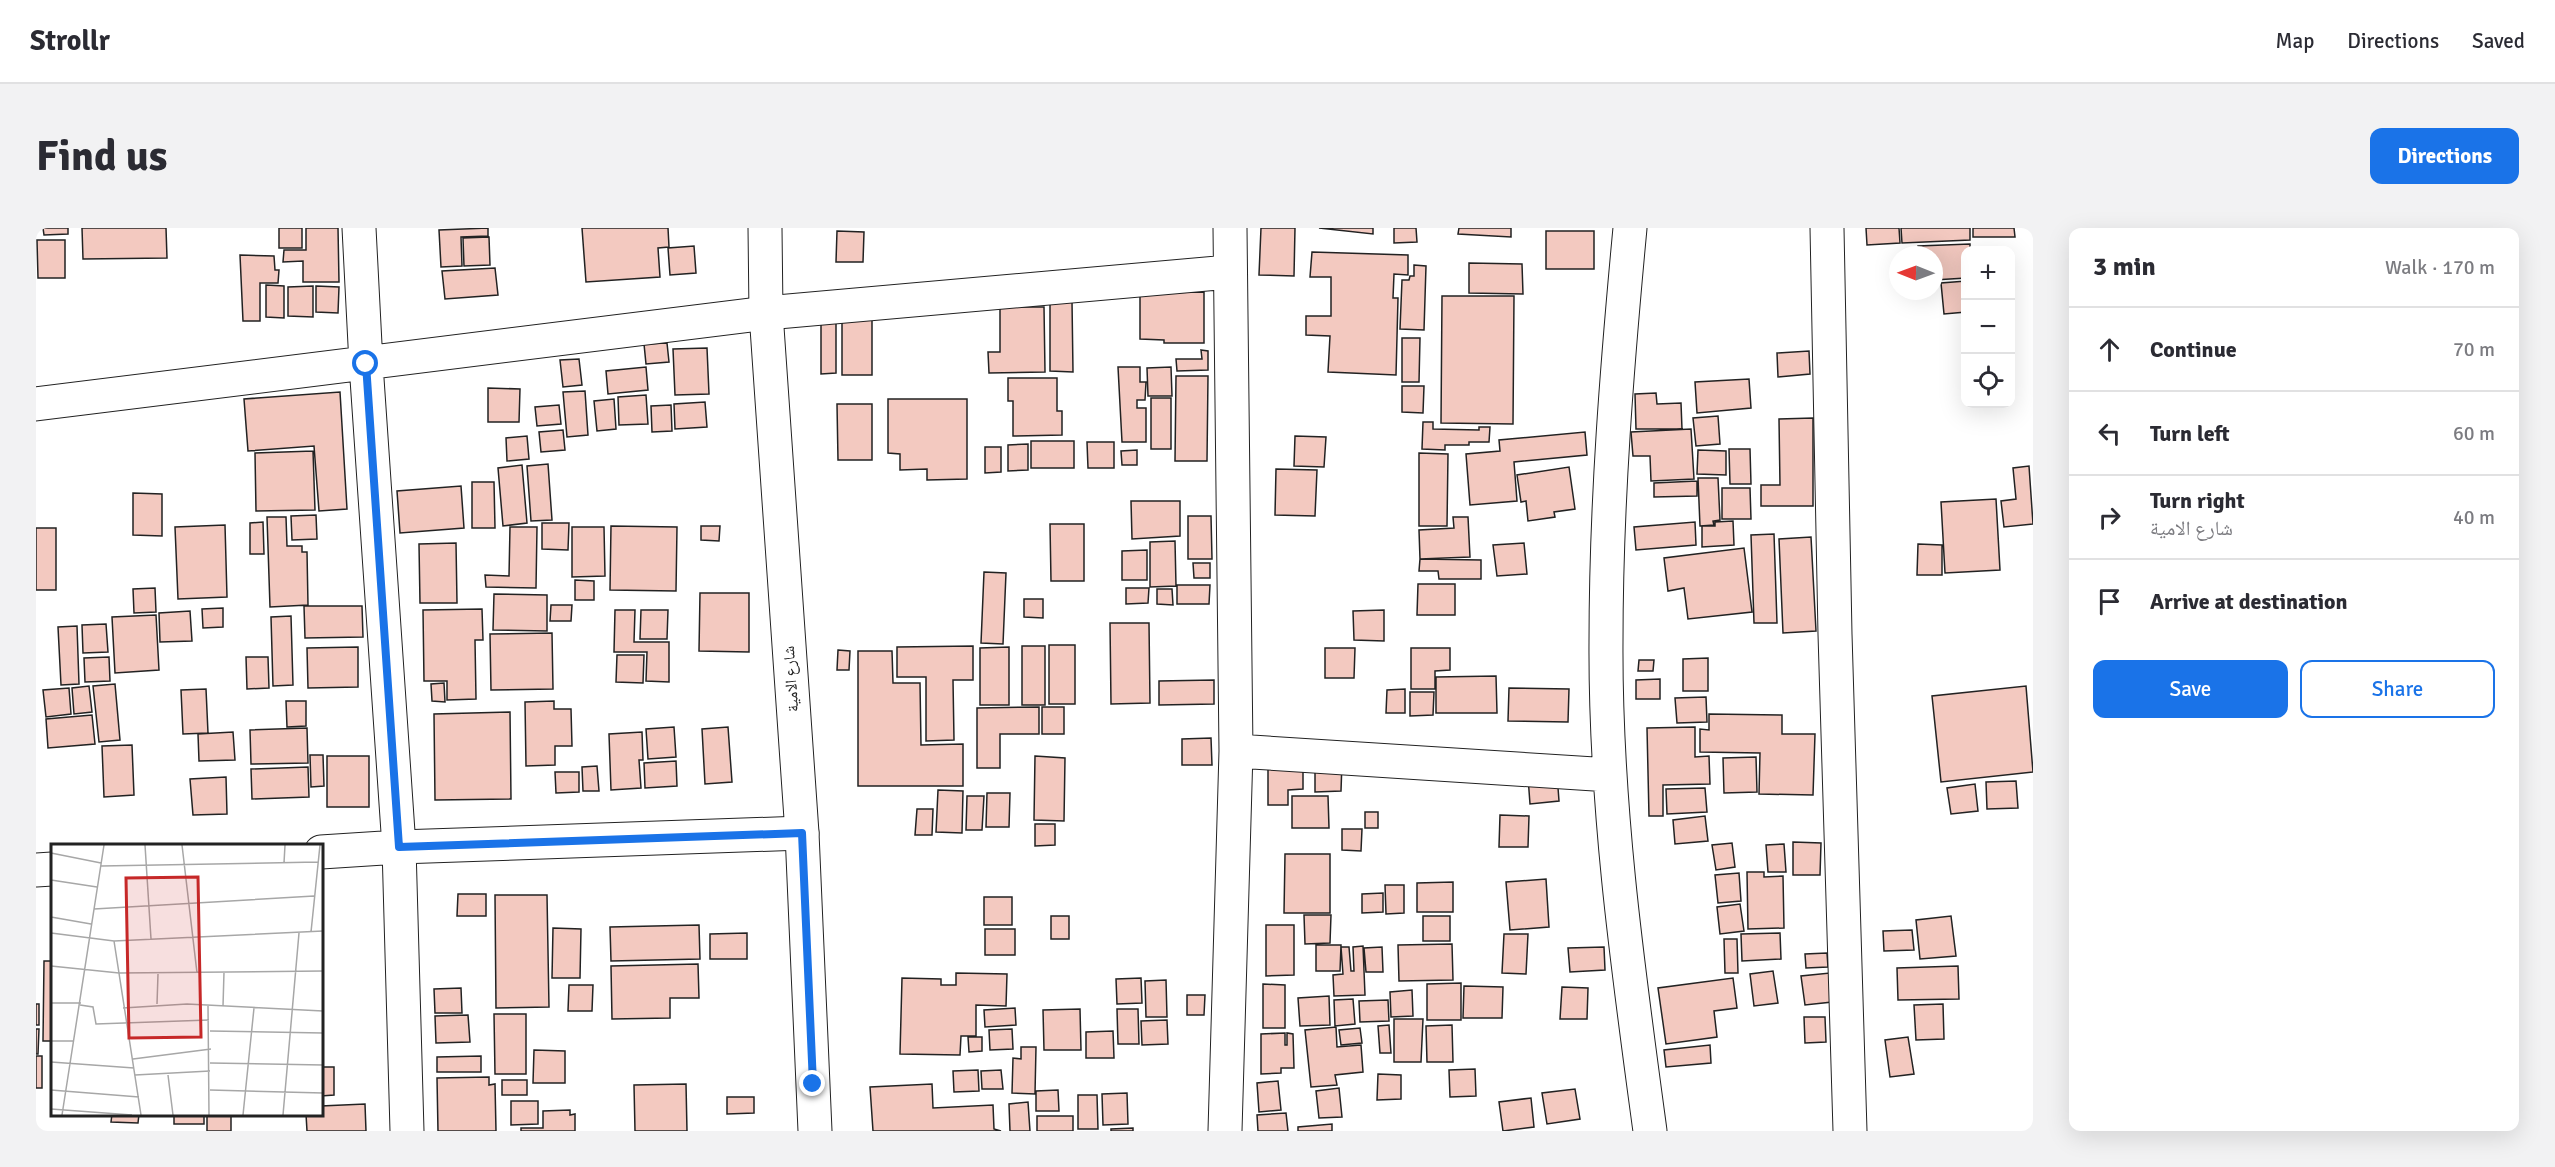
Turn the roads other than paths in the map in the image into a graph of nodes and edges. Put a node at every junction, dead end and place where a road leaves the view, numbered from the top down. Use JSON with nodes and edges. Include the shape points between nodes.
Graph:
{"nodes":[{"id":1,"x":359,"y":228,"type":"edge"},
{"id":2,"x":765,"y":228,"type":"edge"},
{"id":3,"x":1230,"y":228,"type":"edge"},
{"id":4,"x":1630,"y":228,"type":"edge"},
{"id":5,"x":1827,"y":228,"type":"edge"},
{"id":6,"x":1229,"y":272,"type":"junction"},
{"id":7,"x":766,"y":313,"type":"junction"},
{"id":8,"x":366,"y":364,"type":"junction"},
{"id":9,"x":36,"y":404,"type":"edge"},
{"id":10,"x":1236,"y":751,"type":"junction"},
{"id":11,"x":1610,"y":775,"type":"junction"},
{"id":12,"x":802,"y":833,"type":"junction"},
{"id":13,"x":399,"y":847,"type":"junction"},
{"id":14,"x":322,"y":852,"type":"edge"},
{"id":15,"x":51,"y":869,"type":"edge"},
{"id":16,"x":36,"y":870,"type":"edge"},
{"id":17,"x":407,"y":1131,"type":"edge"},
{"id":18,"x":815,"y":1131,"type":"edge"},
{"id":19,"x":1225,"y":1131,"type":"edge"},
{"id":20,"x":1650,"y":1131,"type":"edge"},
{"id":21,"x":1850,"y":1131,"type":"edge"}],
"edges":[{"from":1,"to":8,"type":"street"},
{"from":2,"to":7,"type":"street","name":"شارع الامية"},
{"from":3,"to":6,"type":"street"},
{"from":4,"to":11,"type":"street","via":[[1613,427],[1606,642]]},
{"from":5,"to":21,"type":"street"},
{"from":6,"to":7,"type":"street"},
{"from":6,"to":10,"type":"street"},
{"from":7,"to":8,"type":"street"},
{"from":7,"to":12,"type":"street","name":"شارع الامية"},
{"from":8,"to":9,"type":"street"},
{"from":8,"to":13,"type":"street"},
{"from":10,"to":11,"type":"street"},
{"from":10,"to":19,"type":"street"},
{"from":11,"to":20,"type":"street","via":[[1623,929]]},
{"from":12,"to":13,"type":"street"},
{"from":12,"to":18,"type":"street","name":"شارع الامية"},
{"from":13,"to":14,"type":"street"},
{"from":13,"to":17,"type":"street"},
{"from":15,"to":16,"type":"street"}]}
